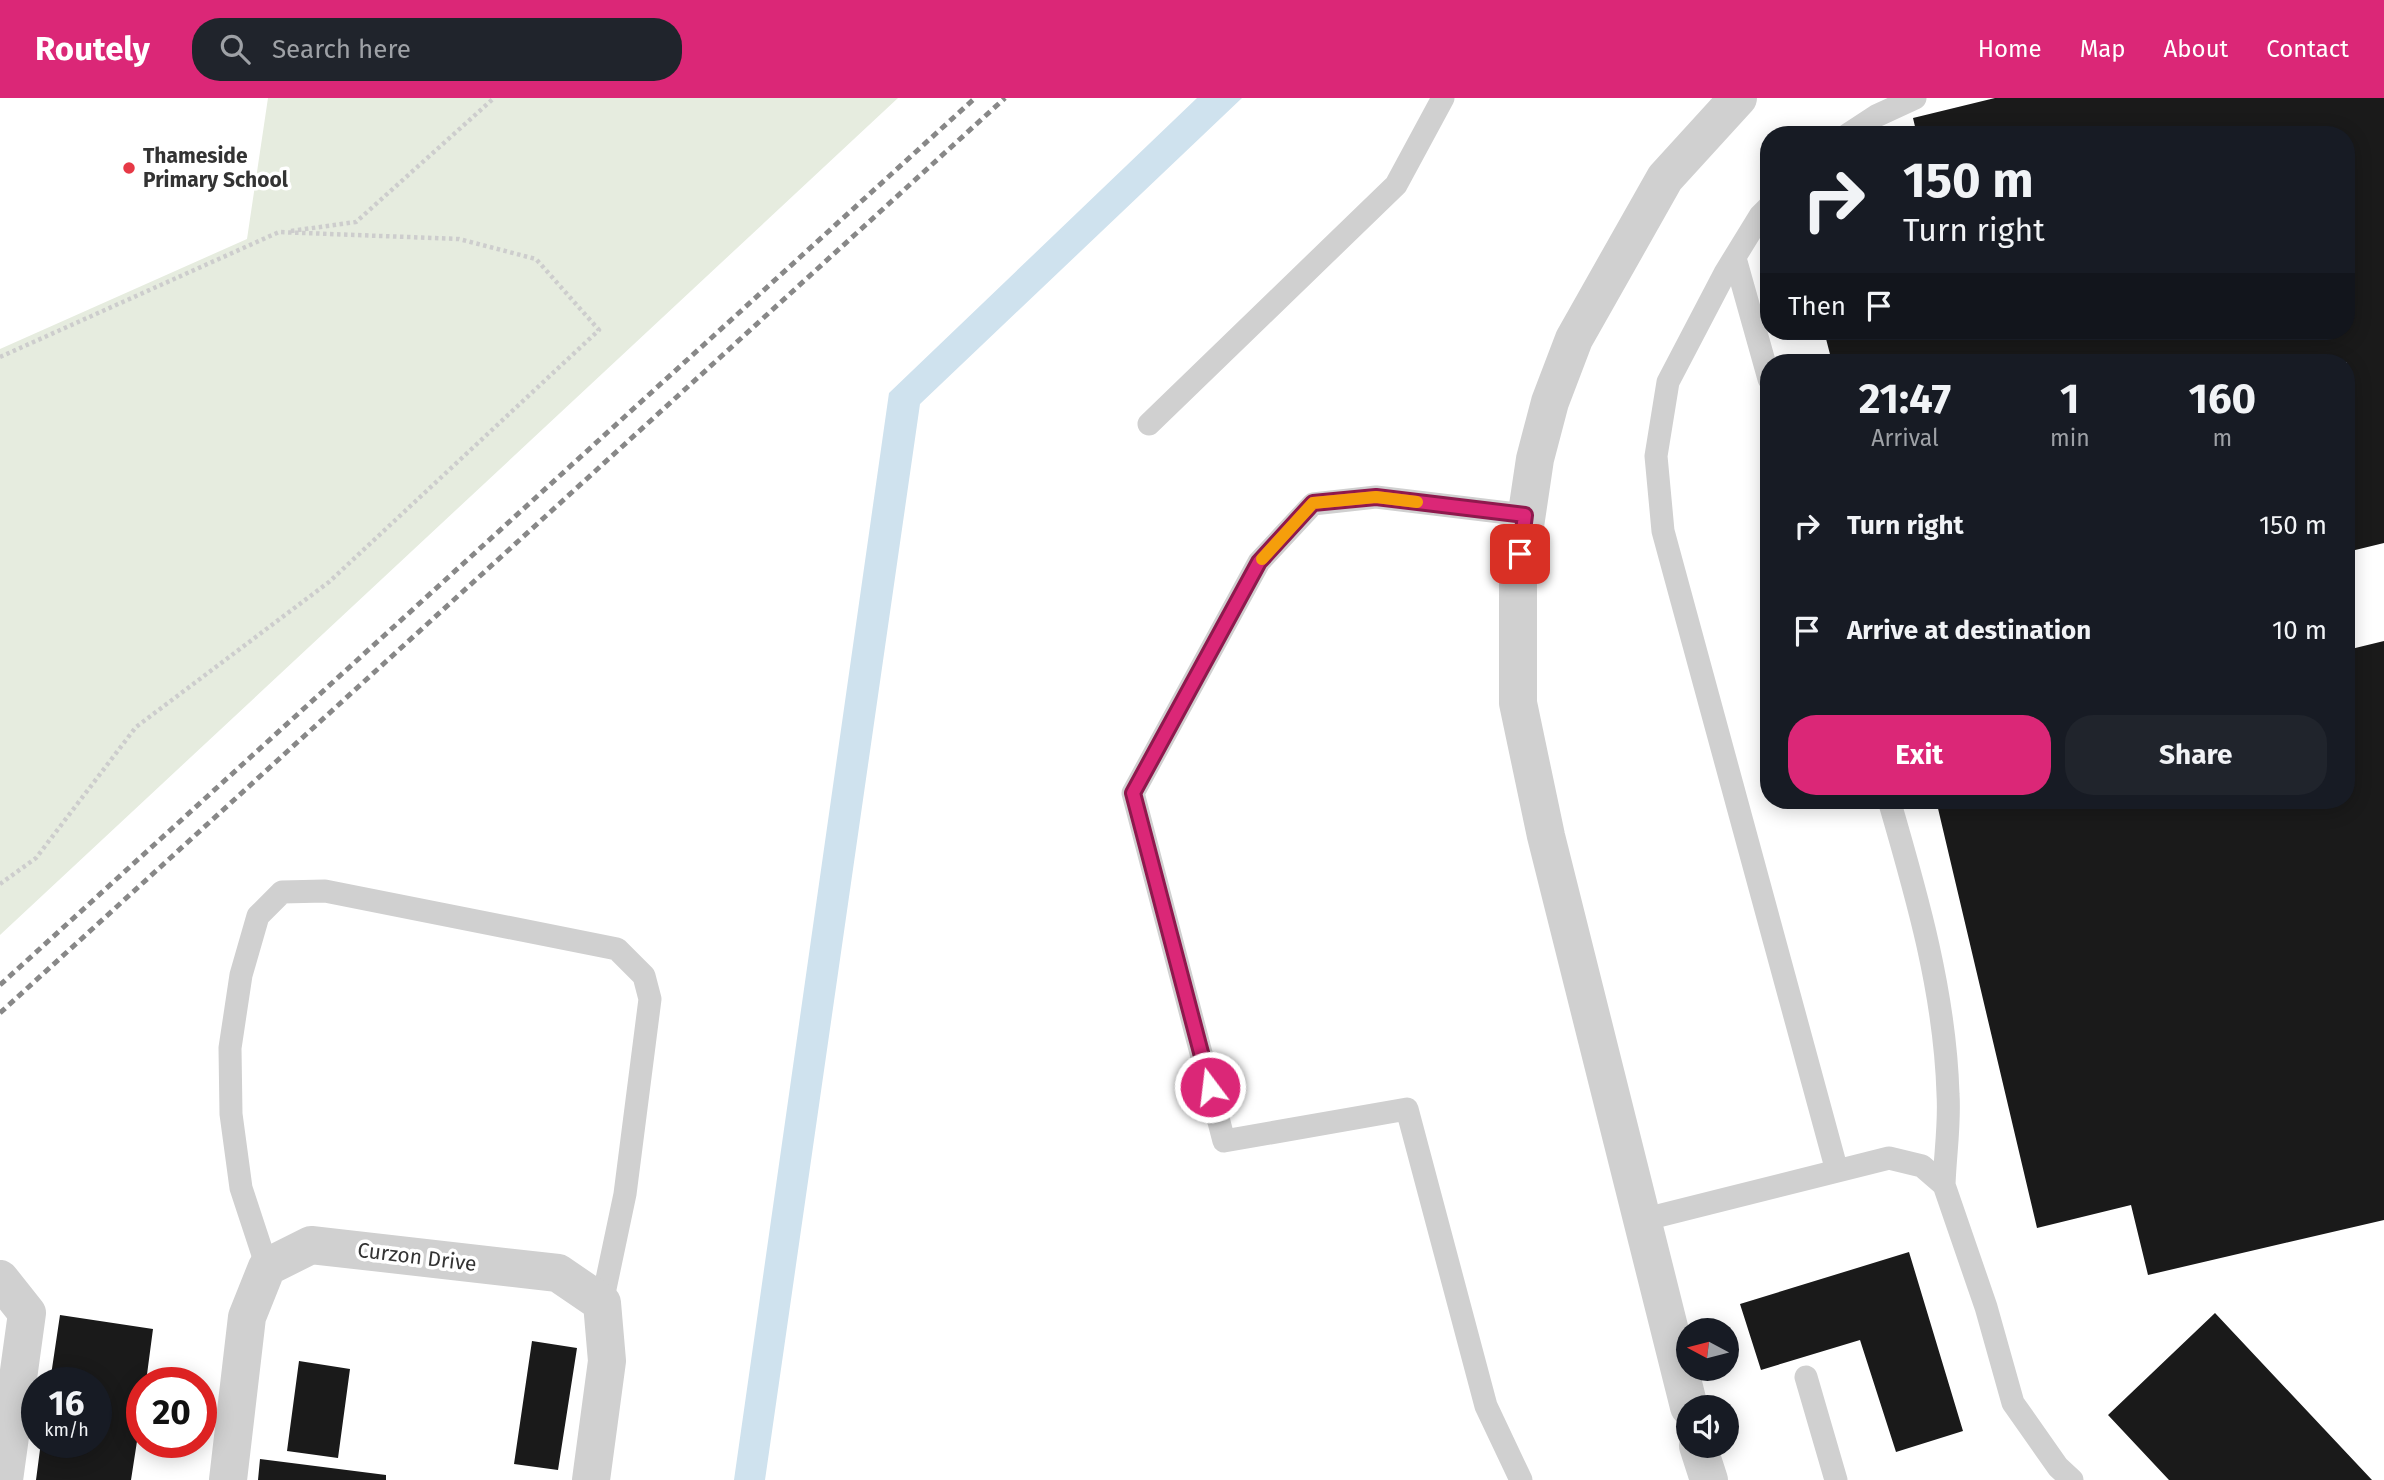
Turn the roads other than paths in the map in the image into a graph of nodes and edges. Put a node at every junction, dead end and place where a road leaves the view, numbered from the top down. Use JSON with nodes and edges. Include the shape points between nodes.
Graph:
{"nodes":[{"id":1,"x":1443,"y":98,"type":"edge"},
{"id":2,"x":1738,"y":98,"type":"edge"},
{"id":3,"x":1914,"y":98,"type":"edge"},
{"id":4,"x":1861,"y":126,"type":"edge"},
{"id":5,"x":1760,"y":216,"type":"edge"},
{"id":6,"x":1735,"y":258,"type":"junction"},
{"id":7,"x":1762,"y":354,"type":"edge"},
{"id":8,"x":1149,"y":424,"type":"dead end"},
{"id":9,"x":1525,"y":515,"type":"junction"},
{"id":10,"x":1892,"y":809,"type":"edge"},
{"id":11,"x":1837,"y":1171,"type":"junction"},
{"id":12,"x":1944,"y":1185,"type":"junction"},
{"id":13,"x":1642,"y":1220,"type":"junction"},
{"id":14,"x":267,"y":1267,"type":"junction"},
{"id":15,"x":0,"y":1279,"type":"edge"},
{"id":16,"x":602,"y":1303,"type":"junction"},
{"id":17,"x":1805,"y":1377,"type":"dead end"},
{"id":18,"x":1686,"y":1395,"type":"edge"},
{"id":19,"x":1702,"y":1458,"type":"edge"},
{"id":20,"x":4,"y":1480,"type":"edge"},
{"id":21,"x":228,"y":1480,"type":"edge"},
{"id":22,"x":591,"y":1480,"type":"edge"},
{"id":23,"x":1521,"y":1480,"type":"edge"},
{"id":24,"x":1709,"y":1480,"type":"edge"},
{"id":25,"x":1836,"y":1480,"type":"edge"},
{"id":26,"x":2072,"y":1480,"type":"edge"}],
"edges":[{"from":1,"to":8,"type":"lane","via":[[1396,185]]},
{"from":2,"to":9,"type":"street","via":[[1665,178],[1574,339],[1544,425]]},
{"from":3,"to":4,"type":"lane"},
{"from":5,"to":6,"type":"lane"},
{"from":6,"to":7,"type":"lane"},
{"from":6,"to":11,"type":"lane","via":[[1668,382],[1656,456],[1663,531]]},
{"from":9,"to":13,"type":"street","via":[[1518,573],[1518,703],[1546,836]]},
{"from":9,"to":23,"type":"lane","via":[[1376,497],[1313,503],[1259,562],[1133,793],[1224,1141],[1407,1109],[1486,1406]]},
{"from":10,"to":12,"type":"lane","via":[[1924,920],[1941,1021],[1948,1095]]},
{"from":11,"to":12,"type":"lane","via":[[1889,1158],[1922,1166]]},
{"from":11,"to":13,"type":"lane"},
{"from":12,"to":26,"type":"lane","via":[[2013,1403]]},
{"from":13,"to":18,"type":"street"},
{"from":14,"to":16,"type":"street","name":"Curzon Drive","via":[[311,1244],[558,1273]]},
{"from":14,"to":16,"type":"lane","via":[[241,1188],[231,1114],[230,1048],[241,975],[258,916],[282,892],[325,891],[617,949],[644,976],[650,999],[627,1181]]},
{"from":14,"to":21,"type":"street","via":[[247,1317]]},
{"from":15,"to":20,"type":"street","via":[[27,1314]]},
{"from":16,"to":22,"type":"street","via":[[607,1361]]},
{"from":17,"to":25,"type":"lane"},
{"from":19,"to":24,"type":"street"}]}
